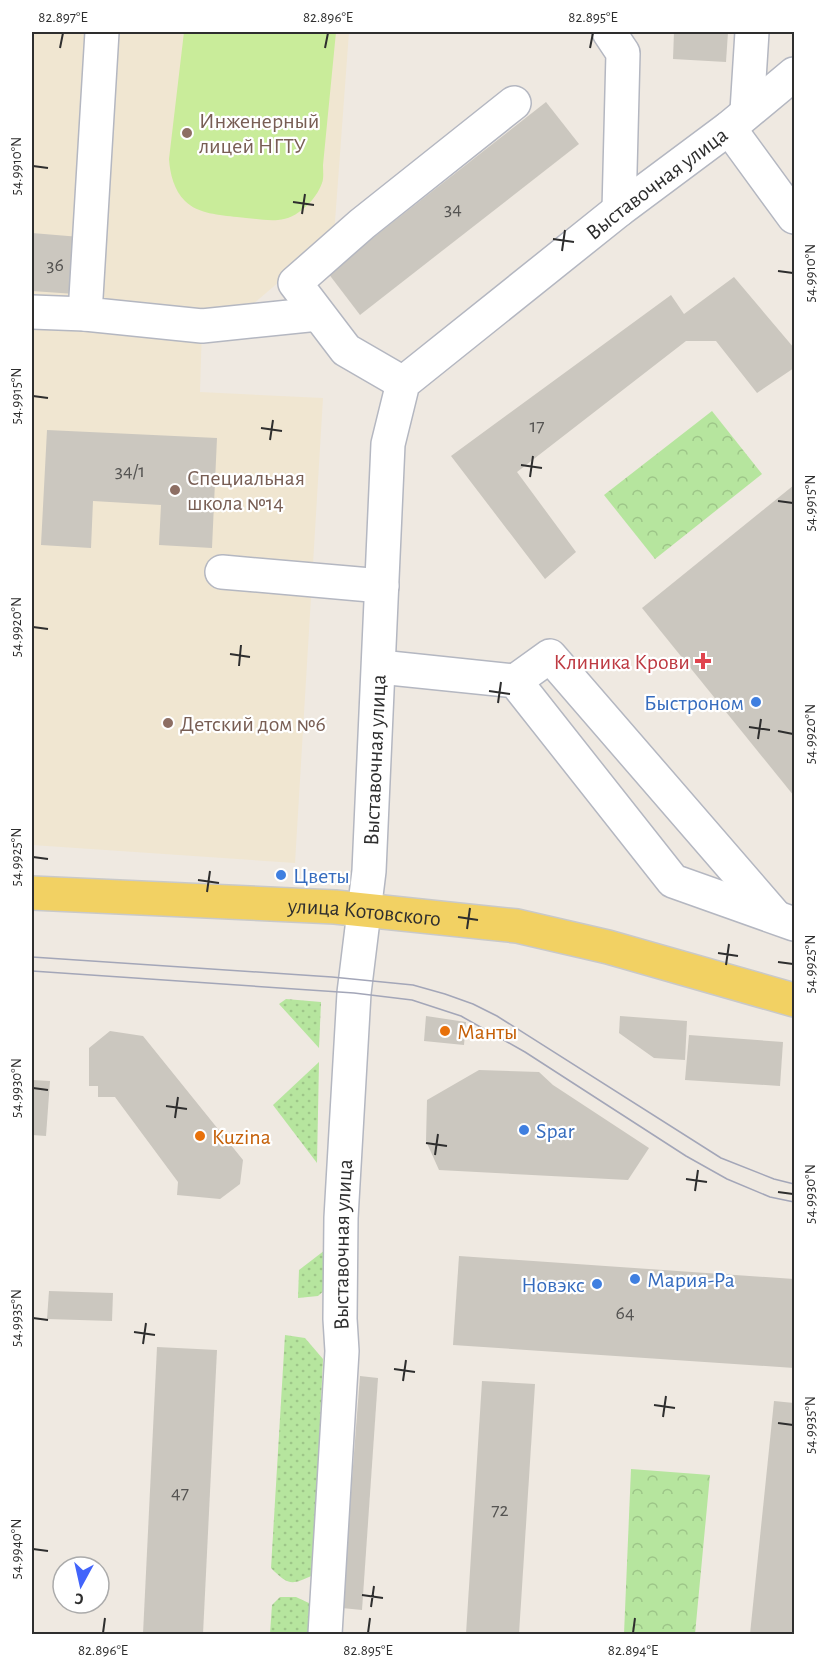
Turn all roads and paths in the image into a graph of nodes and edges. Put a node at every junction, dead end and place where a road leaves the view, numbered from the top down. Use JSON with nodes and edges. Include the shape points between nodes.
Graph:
{"nodes":[{"id":1,"x":102,"y":32,"type":"edge"},
{"id":2,"x":609,"y":32,"type":"edge"},
{"id":3,"x":752,"y":32,"type":"edge"},
{"id":4,"x":795,"y":74,"type":"edge"},
{"id":5,"x":514,"y":103,"type":"dead end"},
{"id":6,"x":738,"y":120,"type":"junction"},
{"id":7,"x":619,"y":210,"type":"junction"},
{"id":8,"x":795,"y":217,"type":"edge"},
{"id":9,"x":32,"y":312,"type":"edge"},
{"id":10,"x":85,"y":314,"type":"junction"},
{"id":11,"x":318,"y":314,"type":"junction"},
{"id":12,"x":403,"y":383,"type":"junction"},
{"id":13,"x":222,"y":572,"type":"dead end"},
{"id":14,"x":382,"y":586,"type":"junction"},
{"id":15,"x":380,"y":667,"type":"junction"},
{"id":16,"x":514,"y":681,"type":"junction"},
{"id":17,"x":32,"y":893,"type":"edge"},
{"id":18,"x":364,"y":911,"type":"junction"},
{"id":19,"x":785,"y":920,"type":"edge"},
{"id":20,"x":795,"y":1000,"type":"edge"},
{"id":21,"x":325,"y":1635,"type":"edge"}],
"edges":[{"from":1,"to":10,"type":"street"},
{"from":2,"to":7,"type":"street","via":[[623,52]]},
{"from":3,"to":6,"type":"street"},
{"from":4,"to":6,"type":"street","name":"Выставочная улица"},
{"from":5,"to":11,"type":"street","via":[[362,224],[295,283]]},
{"from":6,"to":7,"type":"street","name":"Выставочная улица"},
{"from":6,"to":8,"type":"street"},
{"from":7,"to":12,"type":"street","name":"Выставочная улица"},
{"from":9,"to":10,"type":"street"},
{"from":10,"to":11,"type":"street","via":[[202,326]]},
{"from":11,"to":12,"type":"street","via":[[346,350]]},
{"from":12,"to":14,"type":"street","name":"Выставочная улица","via":[[388,444]]},
{"from":13,"to":14,"type":"street"},
{"from":14,"to":15,"type":"street","name":"Выставочная улица"},
{"from":15,"to":16,"type":"street"},
{"from":15,"to":18,"type":"street","name":"Выставочная улица"},
{"from":16,"to":19,"type":"street","via":[[673,881]]},
{"from":16,"to":19,"type":"street","via":[[550,656]]},
{"from":17,"to":18,"type":"main road","name":"улица Котовского"},
{"from":18,"to":20,"type":"main road","name":"улица Котовского","via":[[517,926],[608,947]]},
{"from":18,"to":21,"type":"street","name":"Выставочная улица","via":[[354,993],[341,1218],[342,1351]]}]}
